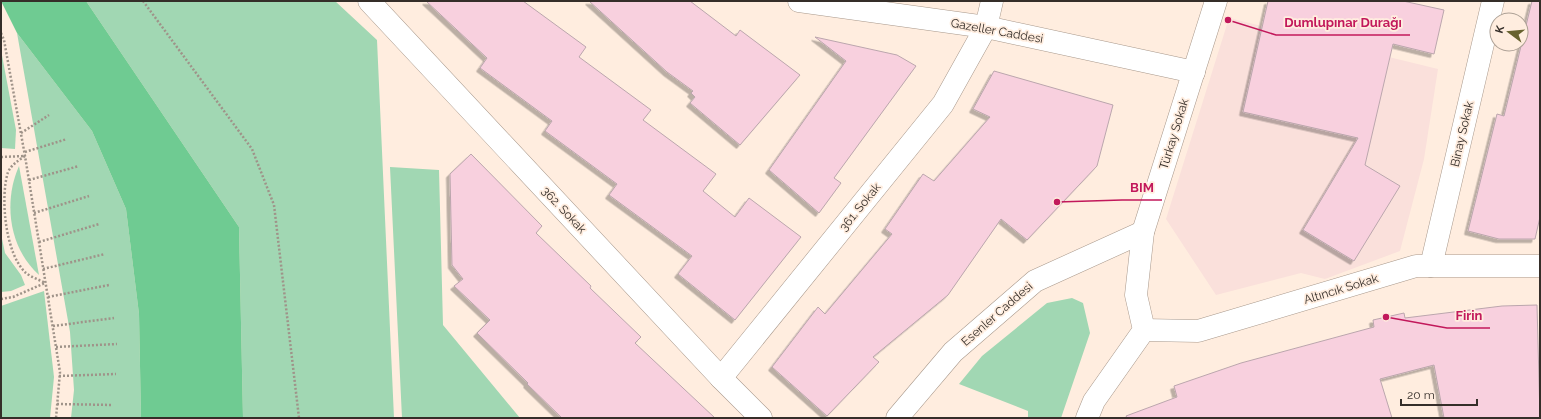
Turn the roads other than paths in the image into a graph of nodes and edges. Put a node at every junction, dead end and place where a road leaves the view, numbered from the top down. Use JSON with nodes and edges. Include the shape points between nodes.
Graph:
{"nodes":[{"id":1,"x":369,"y":1,"type":"edge"},
{"id":2,"x":799,"y":1,"type":"edge"},
{"id":3,"x":992,"y":1,"type":"edge"},
{"id":4,"x":1216,"y":1,"type":"edge"},
{"id":5,"x":1493,"y":1,"type":"edge"},
{"id":6,"x":986,"y":27,"type":"junction"},
{"id":7,"x":1194,"y":72,"type":"junction"},
{"id":8,"x":1143,"y":232,"type":"junction"},
{"id":9,"x":1430,"y":266,"type":"junction"},
{"id":10,"x":1540,"y":266,"type":"edge"},
{"id":11,"x":1144,"y":330,"type":"junction"},
{"id":12,"x":721,"y":378,"type":"junction"},
{"id":13,"x":761,"y":418,"type":"edge"},
{"id":14,"x":897,"y":418,"type":"edge"},
{"id":15,"x":1087,"y":418,"type":"edge"}],
"edges":[{"from":1,"to":12,"type":"street","name":"362. Sokak"},
{"from":2,"to":6,"type":"street","name":"Gazeller Caddesi"},
{"from":3,"to":6,"type":"street","name":"361. Sokak"},
{"from":4,"to":7,"type":"street","name":"Türkay Sokak"},
{"from":5,"to":9,"type":"street","name":"Binay Sokak"},
{"from":6,"to":7,"type":"street","name":"Gazeller Caddesi"},
{"from":6,"to":12,"type":"street","name":"361. Sokak","via":[[943,104]]},
{"from":7,"to":8,"type":"street","name":"Türkay Sokak"},
{"from":8,"to":11,"type":"street","name":"Türkay Sokak","via":[[1136,295]]},
{"from":8,"to":14,"type":"street","name":"Esenler Caddesi","via":[[1035,281],[953,352]]},
{"from":9,"to":10,"type":"street","name":"Altıncık Sokak"},
{"from":9,"to":11,"type":"street","name":"Altıncık Sokak","via":[[1416,266],[1198,331]]},
{"from":11,"to":15,"type":"street","via":[[1094,401]]},
{"from":12,"to":13,"type":"street","name":"362. Sokak"}]}
